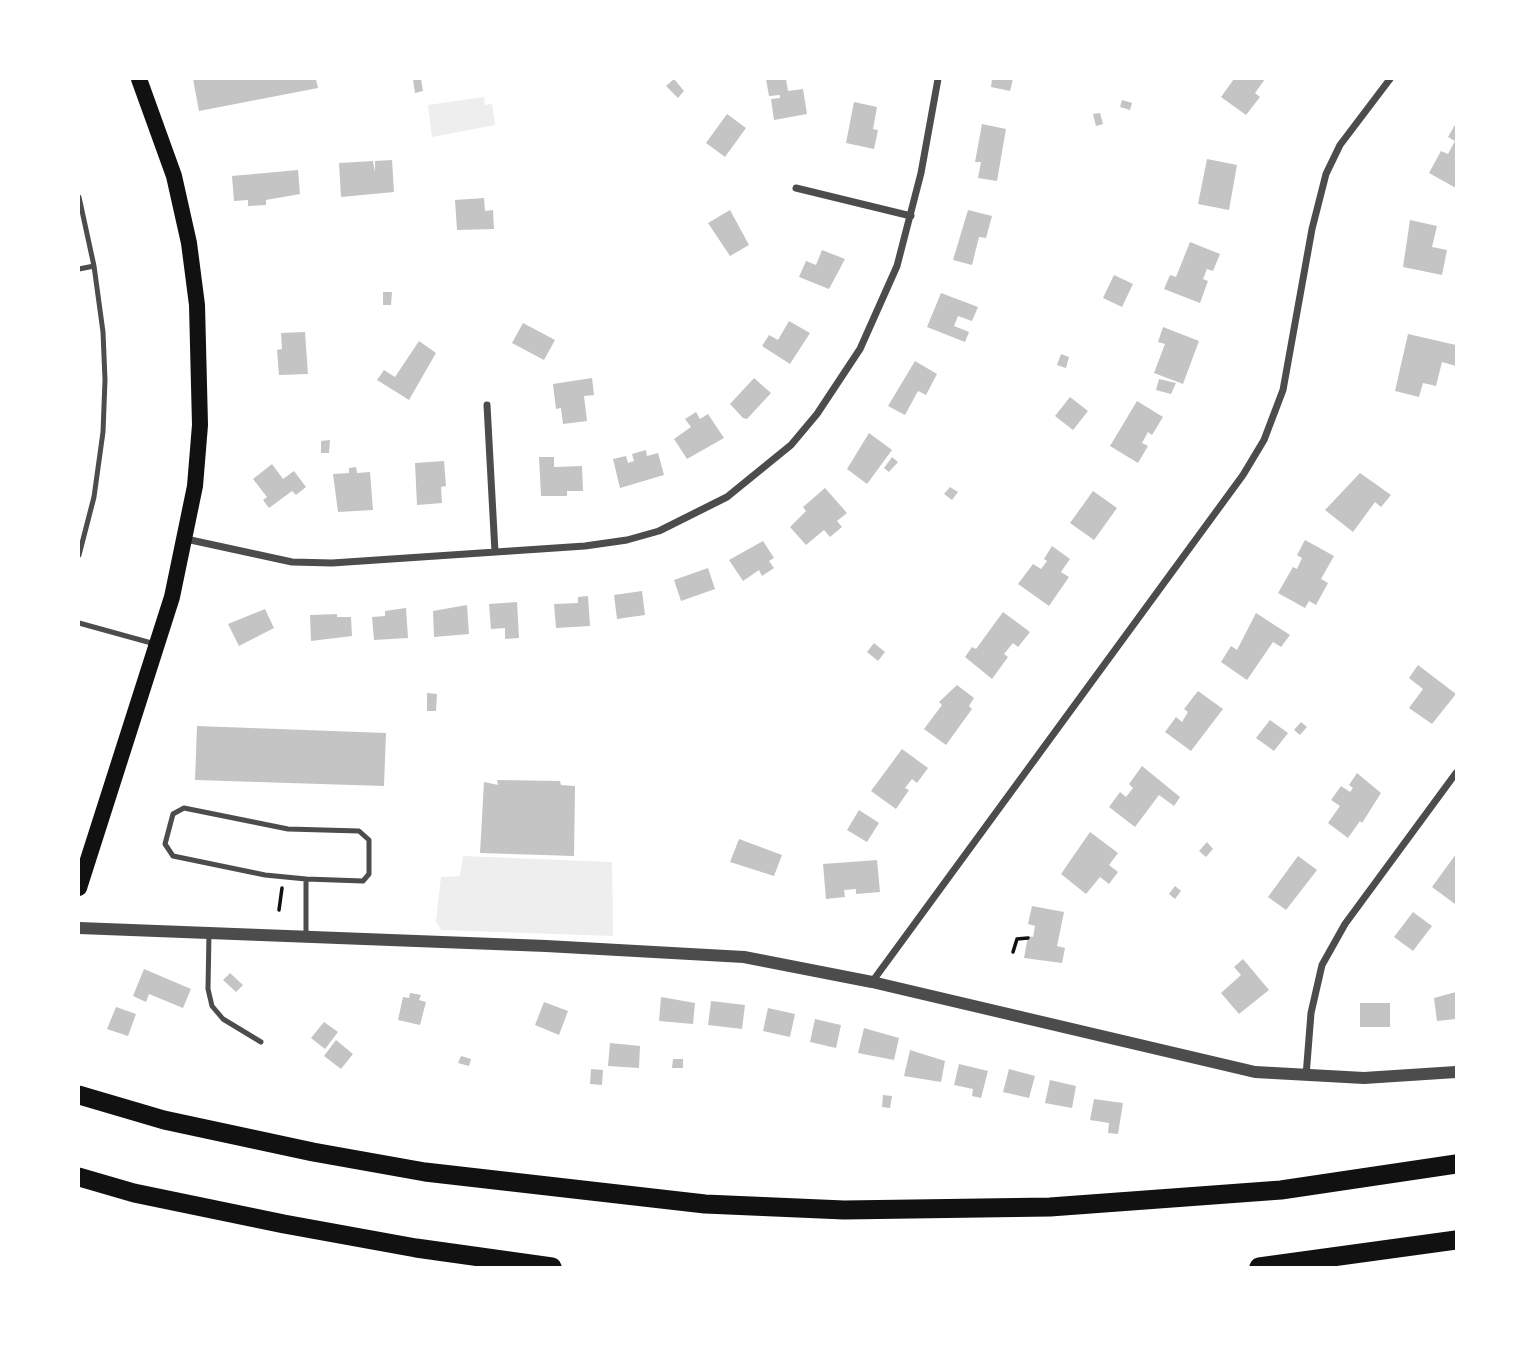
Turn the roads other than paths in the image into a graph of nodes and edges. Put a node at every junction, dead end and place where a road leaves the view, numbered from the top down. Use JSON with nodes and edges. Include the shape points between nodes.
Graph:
{"nodes":[{"id":1,"x":139,"y":79,"type":"edge"},
{"id":2,"x":938,"y":79,"type":"edge"},
{"id":3,"x":1390,"y":79,"type":"edge"},
{"id":4,"x":796,"y":188,"type":"dead end"},
{"id":5,"x":79,"y":197,"type":"edge"},
{"id":6,"x":911,"y":216,"type":"junction"},
{"id":7,"x":94,"y":266,"type":"junction"},
{"id":8,"x":79,"y":269,"type":"edge"},
{"id":9,"x":488,"y":405,"type":"dead end"},
{"id":10,"x":186,"y":539,"type":"junction"},
{"id":11,"x":495,"y":552,"type":"junction"},
{"id":12,"x":79,"y":555,"type":"edge"},
{"id":13,"x":79,"y":623,"type":"edge"},
{"id":14,"x":158,"y":645,"type":"junction"},
{"id":15,"x":1456,"y":773,"type":"edge"},
{"id":16,"x":306,"y":879,"type":"junction"},
{"id":17,"x":79,"y":888,"type":"edge"},
{"id":18,"x":79,"y":929,"type":"edge"},
{"id":19,"x":209,"y":933,"type":"junction"},
{"id":20,"x":306,"y":937,"type":"junction"},
{"id":21,"x":872,"y":982,"type":"junction"},
{"id":22,"x":261,"y":1042,"type":"dead end"},
{"id":23,"x":1456,"y":1072,"type":"edge"},
{"id":24,"x":1306,"y":1077,"type":"junction"},
{"id":25,"x":79,"y":1095,"type":"edge"},
{"id":26,"x":1456,"y":1164,"type":"edge"},
{"id":27,"x":79,"y":1177,"type":"edge"},
{"id":28,"x":1456,"y":1240,"type":"edge"},
{"id":29,"x":552,"y":1267,"type":"edge"},
{"id":30,"x":1259,"y":1267,"type":"edge"}],
"edges":[{"from":1,"to":10,"type":"main road","via":[[174,176],[197,305],[200,425]]},
{"from":2,"to":6,"type":"street"},
{"from":3,"to":21,"type":"street","via":[[1340,145],[1326,174],[1283,390],[1264,440]]},
{"from":4,"to":6,"type":"street"},
{"from":5,"to":7,"type":"lane"},
{"from":6,"to":11,"type":"street","via":[[897,266],[853,360],[817,414],[760,473],[692,516],[638,537]]},
{"from":7,"to":8,"type":"lane"},
{"from":7,"to":12,"type":"lane","via":[[103,332],[103,432],[94,497]]},
{"from":9,"to":11,"type":"street"},
{"from":10,"to":11,"type":"street","via":[[292,562]]},
{"from":10,"to":14,"type":"main road"},
{"from":13,"to":14,"type":"lane"},
{"from":14,"to":17,"type":"main road"},
{"from":15,"to":24,"type":"street","via":[[1345,924],[1322,965],[1311,1013]]},
{"from":16,"to":16,"type":"lane","via":[[362,881],[369,874],[369,840],[359,831],[288,828],[184,808],[173,814],[165,844],[173,856]]},
{"from":16,"to":20,"type":"lane"},
{"from":18,"to":19,"type":"street"},
{"from":19,"to":20,"type":"street"},
{"from":19,"to":22,"type":"lane","via":[[212,1006],[223,1019]]},
{"from":20,"to":21,"type":"street","via":[[732,956]]},
{"from":21,"to":24,"type":"street","via":[[1205,1062]]},
{"from":23,"to":24,"type":"street"},
{"from":25,"to":26,"type":"highway","via":[[164,1119],[425,1172],[705,1204],[844,1210],[1050,1207],[1281,1190]]},
{"from":27,"to":29,"type":"highway","via":[[284,1224]]},
{"from":28,"to":30,"type":"highway"}]}
